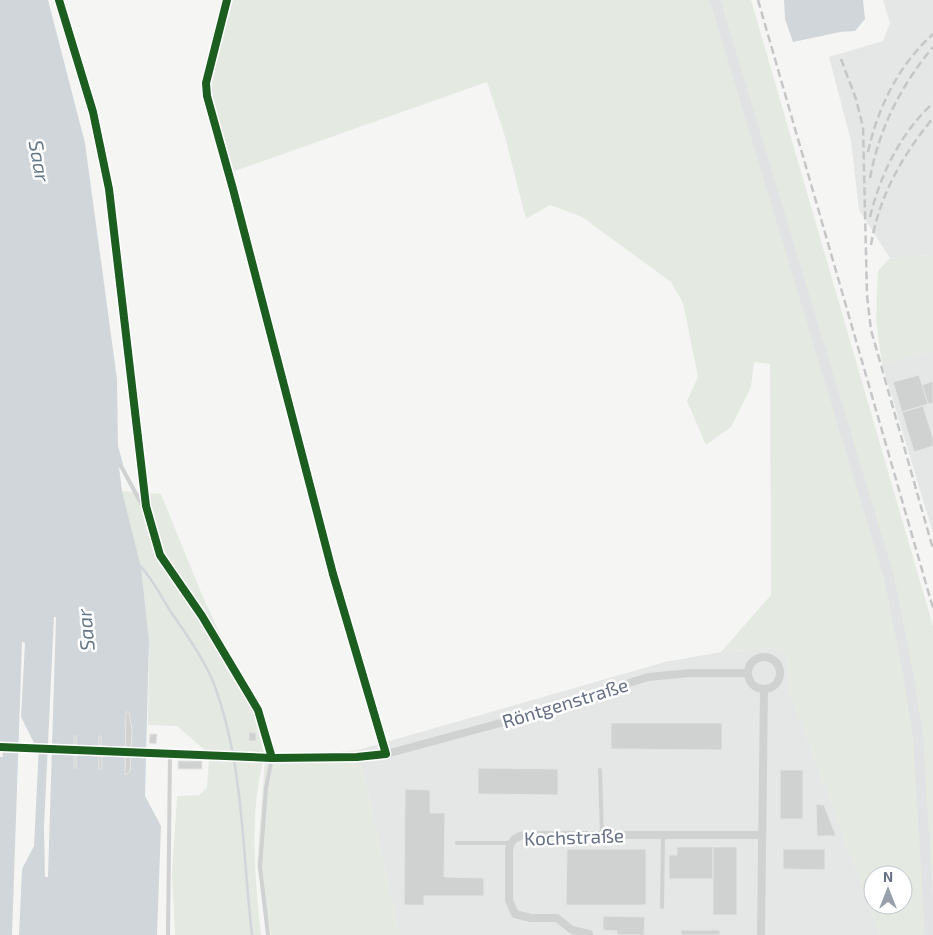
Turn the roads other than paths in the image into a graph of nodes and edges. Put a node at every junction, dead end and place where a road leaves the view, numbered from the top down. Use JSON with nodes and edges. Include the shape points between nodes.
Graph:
{"nodes":[{"id":1,"x":715,"y":0,"type":"edge"},
{"id":2,"x":122,"y":466,"type":"dead end"},
{"id":3,"x":748,"y":673,"type":"junction"},
{"id":4,"x":764,"y":690,"type":"junction"},
{"id":5,"x":0,"y":747,"type":"edge"},
{"id":6,"x":170,"y":753,"type":"junction"},
{"id":7,"x":272,"y":758,"type":"junction"},
{"id":8,"x":600,"y":770,"type":"dead end"},
{"id":9,"x":602,"y":835,"type":"junction"},
{"id":10,"x":663,"y":835,"type":"junction"},
{"id":11,"x":762,"y":835,"type":"junction"},
{"id":12,"x":457,"y":843,"type":"dead end"},
{"id":13,"x":510,"y":843,"type":"junction"},
{"id":14,"x":662,"y":907,"type":"dead end"},
{"id":15,"x":589,"y":934,"type":"dead end"},
{"id":16,"x":168,"y":935,"type":"edge"},
{"id":17,"x":268,"y":935,"type":"edge"},
{"id":18,"x":761,"y":935,"type":"edge"},
{"id":19,"x":930,"y":935,"type":"edge"}],
"edges":[{"from":1,"to":19,"type":"main road","via":[[888,577],[918,736]]},
{"from":2,"to":7,"type":"lane","via":[[142,505],[146,506],[160,555],[202,616],[258,710]]},
{"from":3,"to":4,"type":"street","via":[[750,683]]},
{"from":3,"to":4,"type":"street","via":[[751,663],[761,657],[772,658],[776,662],[780,672],[778,682]]},
{"from":3,"to":7,"type":"street","name":"Röntgenstraße","via":[[648,677],[508,721],[386,754]]},
{"from":4,"to":11,"type":"street"},
{"from":5,"to":6,"type":"lane"},
{"from":6,"to":7,"type":"lane"},
{"from":6,"to":16,"type":"lane"},
{"from":7,"to":17,"type":"lane","via":[[266,788],[260,867]]},
{"from":8,"to":9,"type":"lane"},
{"from":9,"to":10,"type":"street","name":"Kochstraße"},
{"from":9,"to":13,"type":"street","name":"Kochstraße","via":[[524,835]]},
{"from":10,"to":11,"type":"street","name":"Kochstraße"},
{"from":10,"to":14,"type":"lane"},
{"from":11,"to":18,"type":"street"},
{"from":12,"to":13,"type":"lane"},
{"from":13,"to":15,"type":"street","name":"Kochstraße","via":[[509,900],[515,914],[557,918],[572,930]]}]}
